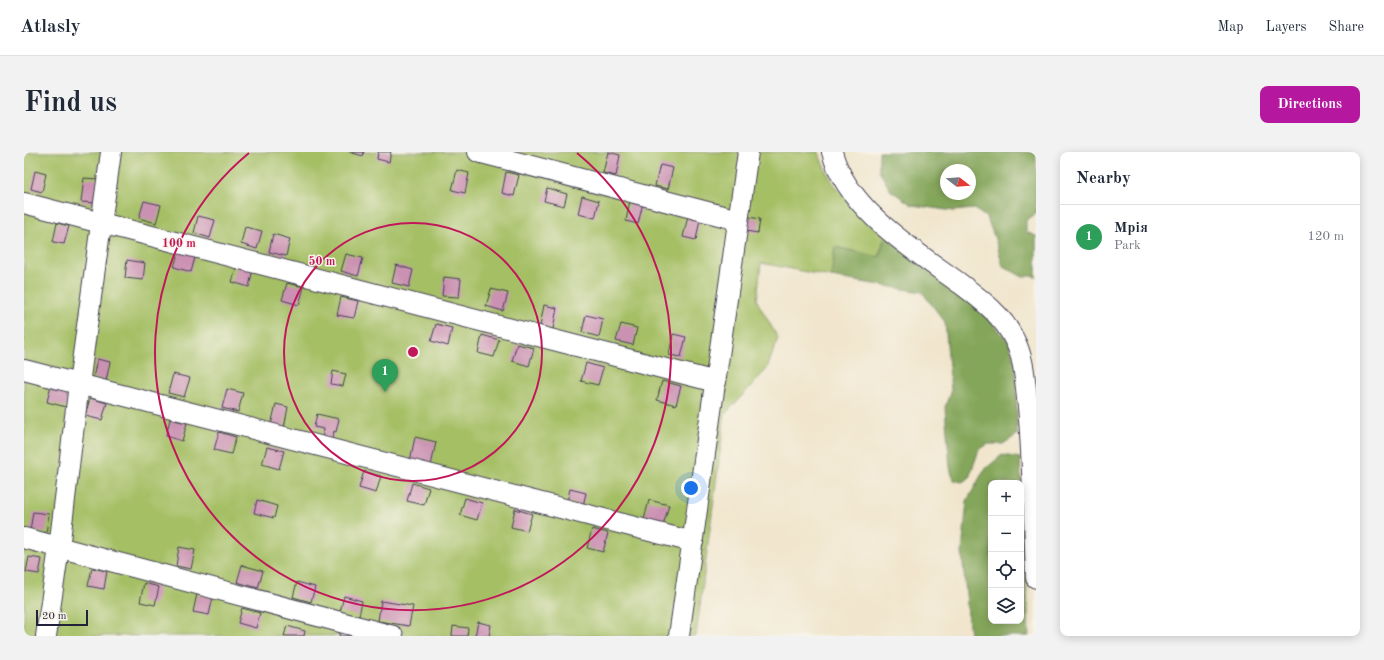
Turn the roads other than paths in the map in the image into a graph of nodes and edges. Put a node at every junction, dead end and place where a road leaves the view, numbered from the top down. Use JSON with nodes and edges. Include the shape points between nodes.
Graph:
{"nodes":[{"id":1,"x":112,"y":152,"type":"edge"},
{"id":2,"x":478,"y":152,"type":"edge"},
{"id":3,"x":748,"y":152,"type":"edge"},
{"id":4,"x":832,"y":152,"type":"edge"},
{"id":5,"x":24,"y":203,"type":"edge"},
{"id":6,"x":738,"y":220,"type":"junction"},
{"id":7,"x":102,"y":223,"type":"junction"},
{"id":8,"x":24,"y":370,"type":"edge"},
{"id":9,"x":716,"y":382,"type":"junction"},
{"id":10,"x":78,"y":384,"type":"junction"},
{"id":11,"x":1033,"y":423,"type":"edge"},
{"id":12,"x":1035,"y":491,"type":"edge"},
{"id":13,"x":24,"y":538,"type":"edge"},
{"id":14,"x":693,"y":542,"type":"junction"},
{"id":15,"x":59,"y":548,"type":"junction"},
{"id":16,"x":1036,"y":578,"type":"edge"},
{"id":17,"x":46,"y":636,"type":"edge"},
{"id":18,"x":393,"y":636,"type":"edge"},
{"id":19,"x":679,"y":636,"type":"edge"}],
"edges":[{"from":1,"to":7,"type":"street"},
{"from":2,"to":6,"type":"street"},
{"from":3,"to":6,"type":"street"},
{"from":4,"to":11,"type":"street","via":[[834,162],[848,188],[869,212],[900,239],[981,300],[1002,320],[1015,339],[1024,367]]},
{"from":5,"to":7,"type":"street"},
{"from":6,"to":9,"type":"street"},
{"from":7,"to":9,"type":"street"},
{"from":7,"to":10,"type":"street"},
{"from":8,"to":10,"type":"street"},
{"from":9,"to":14,"type":"street"},
{"from":10,"to":14,"type":"street"},
{"from":10,"to":15,"type":"street"},
{"from":11,"to":12,"type":"street"},
{"from":12,"to":16,"type":"street"},
{"from":13,"to":15,"type":"street"},
{"from":14,"to":19,"type":"street"},
{"from":15,"to":17,"type":"street"},
{"from":15,"to":18,"type":"street"}]}
